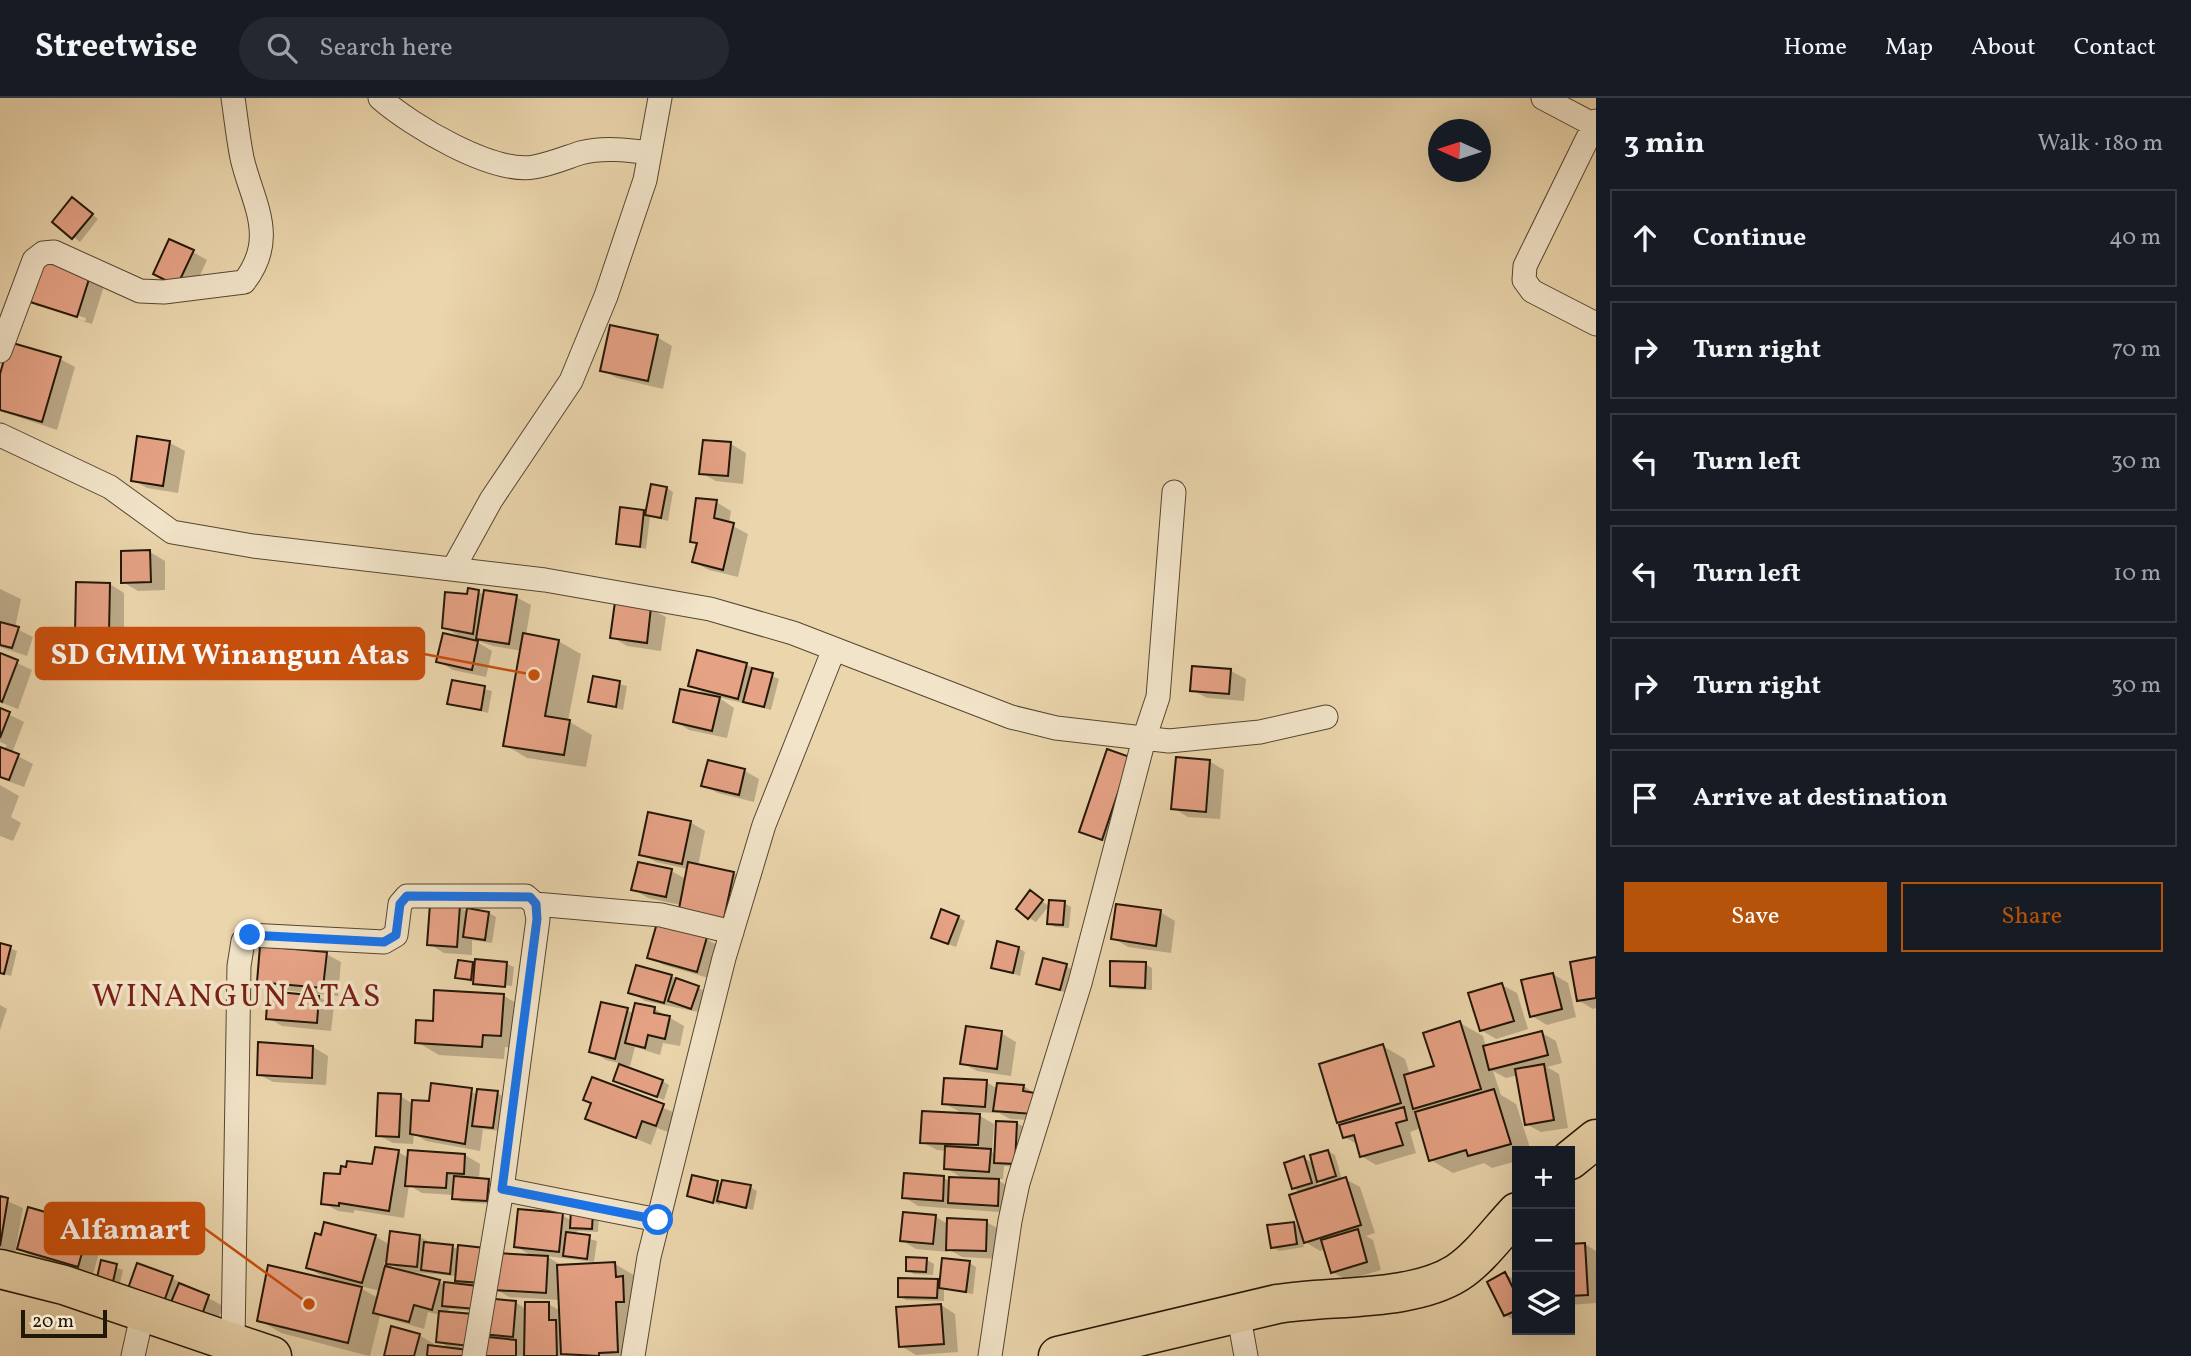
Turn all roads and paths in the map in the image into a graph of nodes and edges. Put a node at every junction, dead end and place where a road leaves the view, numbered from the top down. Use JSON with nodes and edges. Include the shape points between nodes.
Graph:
{"nodes":[{"id":1,"x":233,"y":98,"type":"edge"},
{"id":2,"x":380,"y":98,"type":"edge"},
{"id":3,"x":660,"y":98,"type":"edge"},
{"id":4,"x":1543,"y":98,"type":"edge"},
{"id":5,"x":1595,"y":124,"type":"edge"},
{"id":6,"x":650,"y":153,"type":"junction"},
{"id":7,"x":1596,"y":324,"type":"edge"},
{"id":8,"x":0,"y":351,"type":"edge"},
{"id":9,"x":0,"y":435,"type":"edge"},
{"id":10,"x":1174,"y":492,"type":"dead end"},
{"id":11,"x":453,"y":569,"type":"junction"},
{"id":12,"x":834,"y":649,"type":"junction"},
{"id":13,"x":1326,"y":717,"type":"dead end"},
{"id":14,"x":1144,"y":739,"type":"junction"},
{"id":15,"x":536,"y":904,"type":"junction"},
{"id":16,"x":732,"y":932,"type":"junction"},
{"id":17,"x":1596,"y":1139,"type":"edge"},
{"id":18,"x":1575,"y":1156,"type":"edge"},
{"id":19,"x":502,"y":1189,"type":"junction"},
{"id":20,"x":1512,"y":1217,"type":"edge"},
{"id":21,"x":658,"y":1220,"type":"junction"},
{"id":22,"x":0,"y":1269,"type":"edge"},
{"id":23,"x":143,"y":1311,"type":"junction"},
{"id":24,"x":1238,"y":1312,"type":"junction"},
{"id":25,"x":233,"y":1342,"type":"junction"},
{"id":26,"x":133,"y":1356,"type":"edge"},
{"id":27,"x":272,"y":1356,"type":"edge"},
{"id":28,"x":474,"y":1356,"type":"edge"},
{"id":29,"x":633,"y":1356,"type":"edge"},
{"id":30,"x":990,"y":1356,"type":"edge"},
{"id":31,"x":1058,"y":1356,"type":"edge"},
{"id":32,"x":1247,"y":1356,"type":"edge"}],
"edges":[{"from":1,"to":8,"type":"street","via":[[242,158],[261,212],[254,269],[244,282],[164,292],[140,290],[54,252],[43,253],[34,260]]},
{"from":2,"to":6,"type":"street","via":[[491,164],[532,167],[604,149]]},
{"from":3,"to":6,"type":"street"},
{"from":4,"to":5,"type":"street"},
{"from":5,"to":7,"type":"street","via":[[1525,266],[1524,280],[1532,291]]},
{"from":6,"to":11,"type":"street","via":[[606,296],[571,381],[491,500]]},
{"from":9,"to":11,"type":"street","via":[[110,487],[172,532]]},
{"from":10,"to":14,"type":"street","via":[[1158,697]]},
{"from":11,"to":12,"type":"street","via":[[710,609]]},
{"from":12,"to":14,"type":"street","via":[[1011,717],[1056,728]]},
{"from":12,"to":16,"type":"street","via":[[764,825]]},
{"from":13,"to":14,"type":"street","via":[[1260,732],[1170,741]]},
{"from":14,"to":30,"type":"street","via":[[1080,983],[1018,1183]]},
{"from":15,"to":16,"type":"street","via":[[661,915]]},
{"from":15,"to":19,"type":"street"},
{"from":15,"to":25,"type":"street","via":[[526,896],[411,895],[402,899],[396,935],[390,941],[250,935],[243,941]]},
{"from":16,"to":21,"type":"street"},
{"from":17,"to":18,"type":"highway"},
{"from":19,"to":21,"type":"street"},
{"from":19,"to":28,"type":"street"},
{"from":20,"to":24,"type":"highway","via":[[1467,1265],[1448,1277],[1388,1294],[1309,1298]]},
{"from":21,"to":29,"type":"street"},
{"from":22,"to":23,"type":"highway"},
{"from":23,"to":25,"type":"highway"},
{"from":23,"to":26,"type":"street"},
{"from":24,"to":31,"type":"highway"},
{"from":24,"to":32,"type":"street"},
{"from":25,"to":27,"type":"highway"}]}
